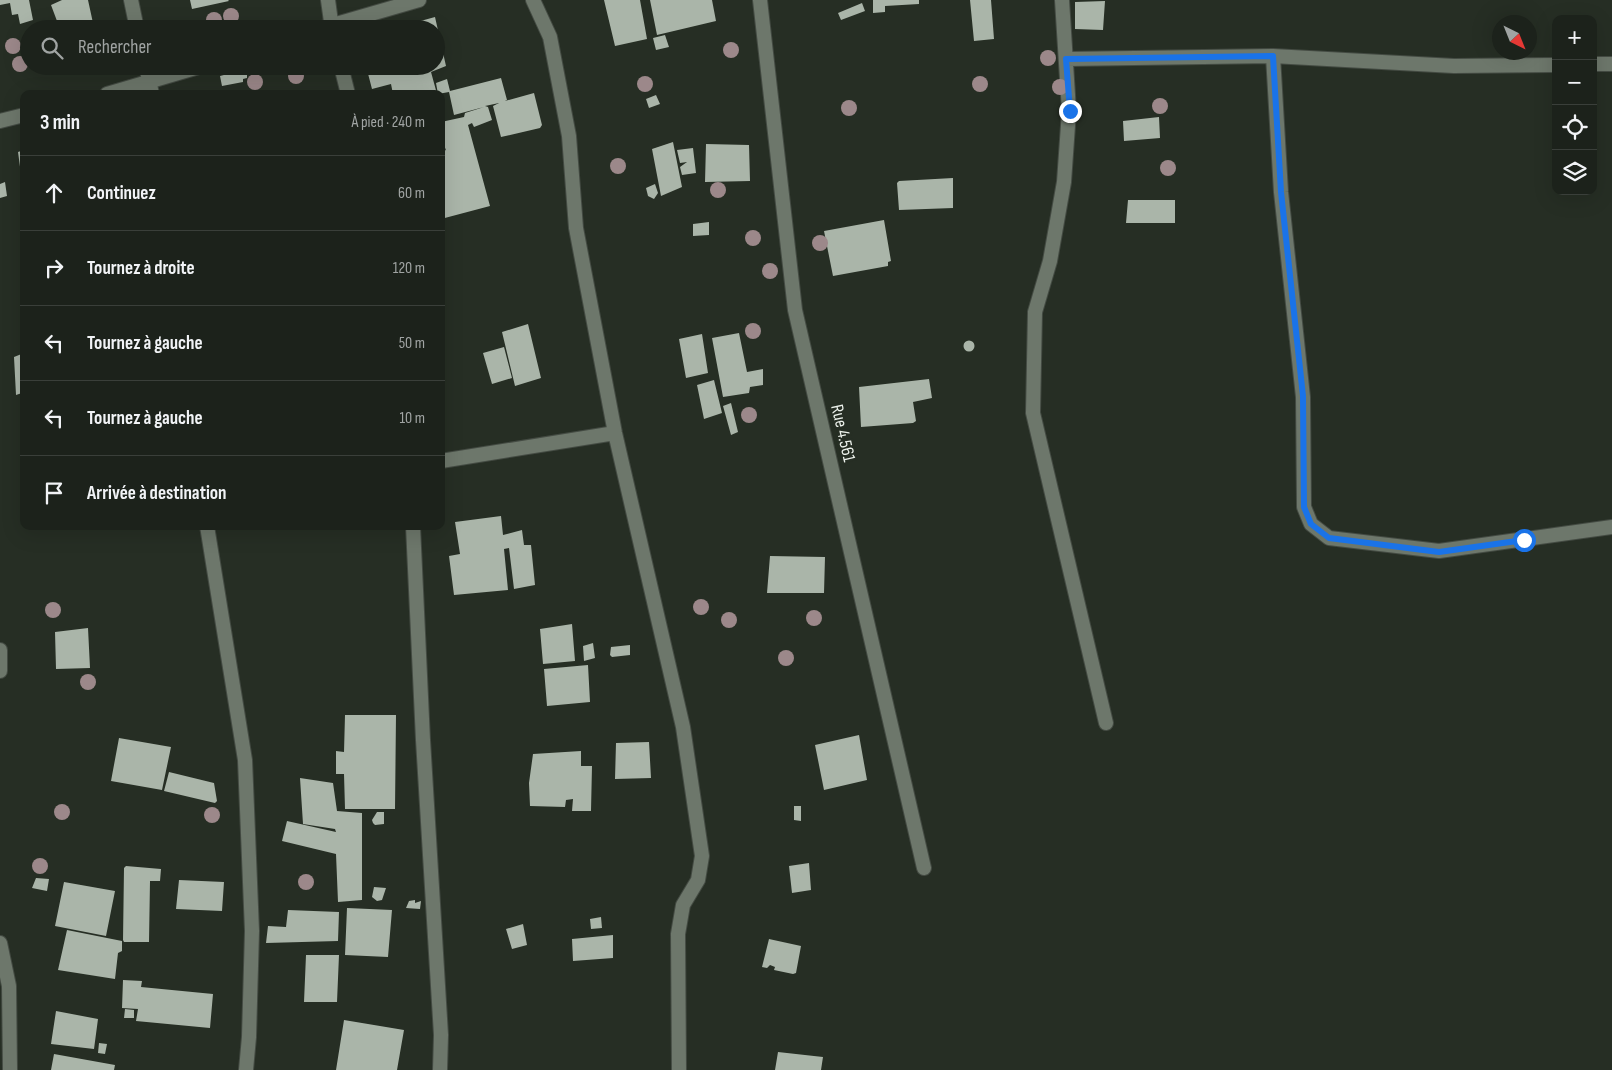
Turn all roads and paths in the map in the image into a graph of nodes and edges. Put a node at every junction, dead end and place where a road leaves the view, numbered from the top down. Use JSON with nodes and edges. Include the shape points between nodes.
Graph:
{"nodes":[{"id":1,"x":130,"y":0,"type":"edge"},
{"id":2,"x":328,"y":0,"type":"edge"},
{"id":3,"x":419,"y":0,"type":"edge"},
{"id":4,"x":533,"y":0,"type":"edge"},
{"id":5,"x":760,"y":0,"type":"edge"},
{"id":6,"x":1062,"y":0,"type":"edge"},
{"id":7,"x":135,"y":20,"type":"edge"},
{"id":8,"x":327,"y":20,"type":"edge"},
{"id":9,"x":353,"y":20,"type":"edge"},
{"id":10,"x":1273,"y":56,"type":"junction"},
{"id":11,"x":1066,"y":59,"type":"junction"},
{"id":12,"x":1597,"y":64,"type":"edge"},
{"id":13,"x":1612,"y":64,"type":"edge"},
{"id":14,"x":1552,"y":65,"type":"edge"},
{"id":15,"x":148,"y":75,"type":"edge"},
{"id":16,"x":181,"y":75,"type":"edge"},
{"id":17,"x":343,"y":75,"type":"edge"},
{"id":18,"x":151,"y":88,"type":"edge"},
{"id":19,"x":136,"y":90,"type":"edge"},
{"id":20,"x":347,"y":90,"type":"edge"},
{"id":21,"x":20,"y":116,"type":"edge"},
{"id":22,"x":0,"y":121,"type":"edge"},
{"id":23,"x":616,"y":433,"type":"junction"},
{"id":24,"x":445,"y":460,"type":"edge"},
{"id":25,"x":1612,"y":527,"type":"edge"},
{"id":26,"x":208,"y":530,"type":"edge"},
{"id":27,"x":414,"y":530,"type":"edge"},
{"id":28,"x":0,"y":650,"type":"edge"},
{"id":29,"x":0,"y":670,"type":"edge"},
{"id":30,"x":1106,"y":723,"type":"dead end"},
{"id":31,"x":924,"y":868,"type":"dead end"},
{"id":32,"x":0,"y":943,"type":"edge"},
{"id":33,"x":10,"y":1070,"type":"edge"},
{"id":34,"x":246,"y":1070,"type":"edge"},
{"id":35,"x":440,"y":1070,"type":"edge"},
{"id":36,"x":679,"y":1070,"type":"edge"}],
"edges":[{"from":1,"to":7,"type":"street"},
{"from":2,"to":8,"type":"street"},
{"from":3,"to":9,"type":"street"},
{"from":4,"to":23,"type":"street","via":[[550,38],[569,136],[576,228]]},
{"from":5,"to":31,"type":"street","name":"Rue 4.561","via":[[795,310]]},
{"from":6,"to":11,"type":"street"},
{"from":10,"to":11,"type":"street"},
{"from":10,"to":14,"type":"street","via":[[1454,66]]},
{"from":10,"to":25,"type":"street","via":[[1281,192],[1303,396],[1304,507],[1311,524],[1329,538],[1439,552]]},
{"from":11,"to":30,"type":"street","via":[[1070,111],[1064,182],[1050,261],[1035,312],[1033,413]]},
{"from":12,"to":13,"type":"street"},
{"from":15,"to":18,"type":"street"},
{"from":16,"to":18,"type":"street"},
{"from":17,"to":20,"type":"street"},
{"from":18,"to":19,"type":"street"},
{"from":21,"to":22,"type":"street"},
{"from":23,"to":24,"type":"street"},
{"from":23,"to":36,"type":"street","via":[[683,727],[702,856],[698,880],[684,905],[678,934]]},
{"from":26,"to":34,"type":"street","via":[[245,760],[252,931]]},
{"from":27,"to":35,"type":"street","via":[[423,750],[441,1035]]},
{"from":28,"to":29,"type":"street"},
{"from":32,"to":33,"type":"street","via":[[9,986]]}]}
